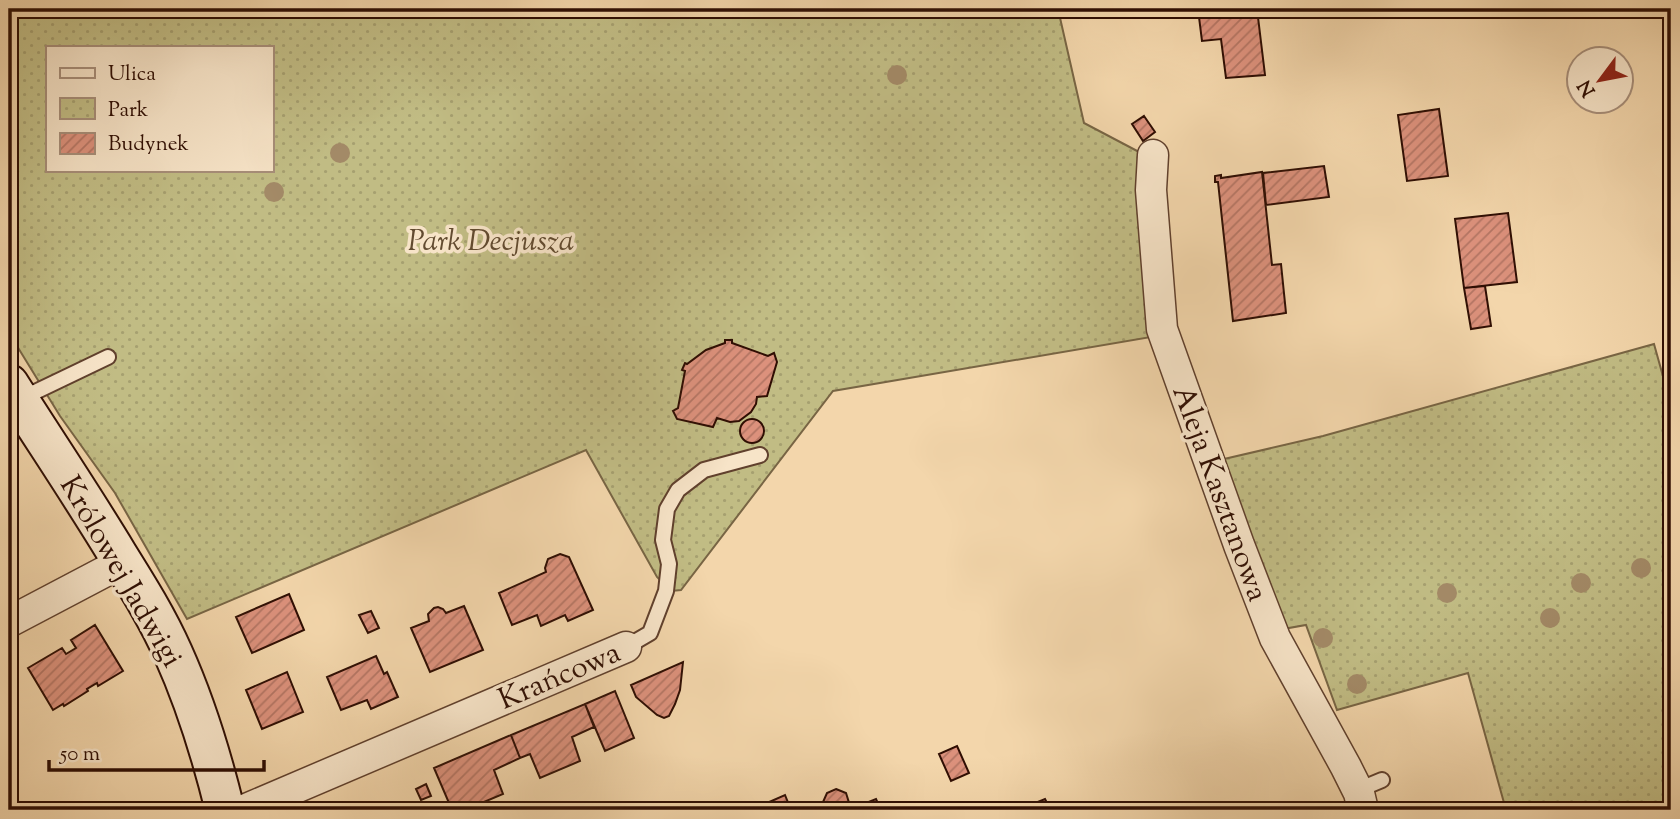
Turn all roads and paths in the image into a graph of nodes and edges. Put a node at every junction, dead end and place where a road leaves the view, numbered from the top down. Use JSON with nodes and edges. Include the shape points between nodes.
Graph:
{"nodes":[{"id":1,"x":1153,"y":155,"type":"dead end"},
{"id":2,"x":108,"y":358,"type":"dead end"},
{"id":3,"x":13,"y":391,"type":"edge"},
{"id":4,"x":760,"y":455,"type":"dead end"},
{"id":5,"x":123,"y":562,"type":"junction"},
{"id":6,"x":9,"y":622,"type":"edge"},
{"id":7,"x":626,"y":647,"type":"joint"},
{"id":8,"x":1368,"y":794,"type":"edge"},
{"id":9,"x":225,"y":810,"type":"edge"},
{"id":10,"x":244,"y":810,"type":"edge"}],
"edges":[{"from":1,"to":8,"type":"street","name":"Aleja Kasztanowa","via":[[1151,190],[1162,329],[1275,638]]},
{"from":2,"to":3,"type":"lane","via":[[35,392]]},
{"from":3,"to":5,"type":"street","name":"Królowej Jadwigi"},
{"from":4,"to":7,"type":"lane","name":"Krańcowa","via":[[704,470],[678,489],[667,509],[663,540],[669,564],[666,591],[650,633]]},
{"from":5,"to":6,"type":"street"},
{"from":5,"to":9,"type":"street","name":"Królowej Jadwigi","via":[[173,652],[191,695]]},
{"from":7,"to":10,"type":"street","name":"Krańcowa"}]}
